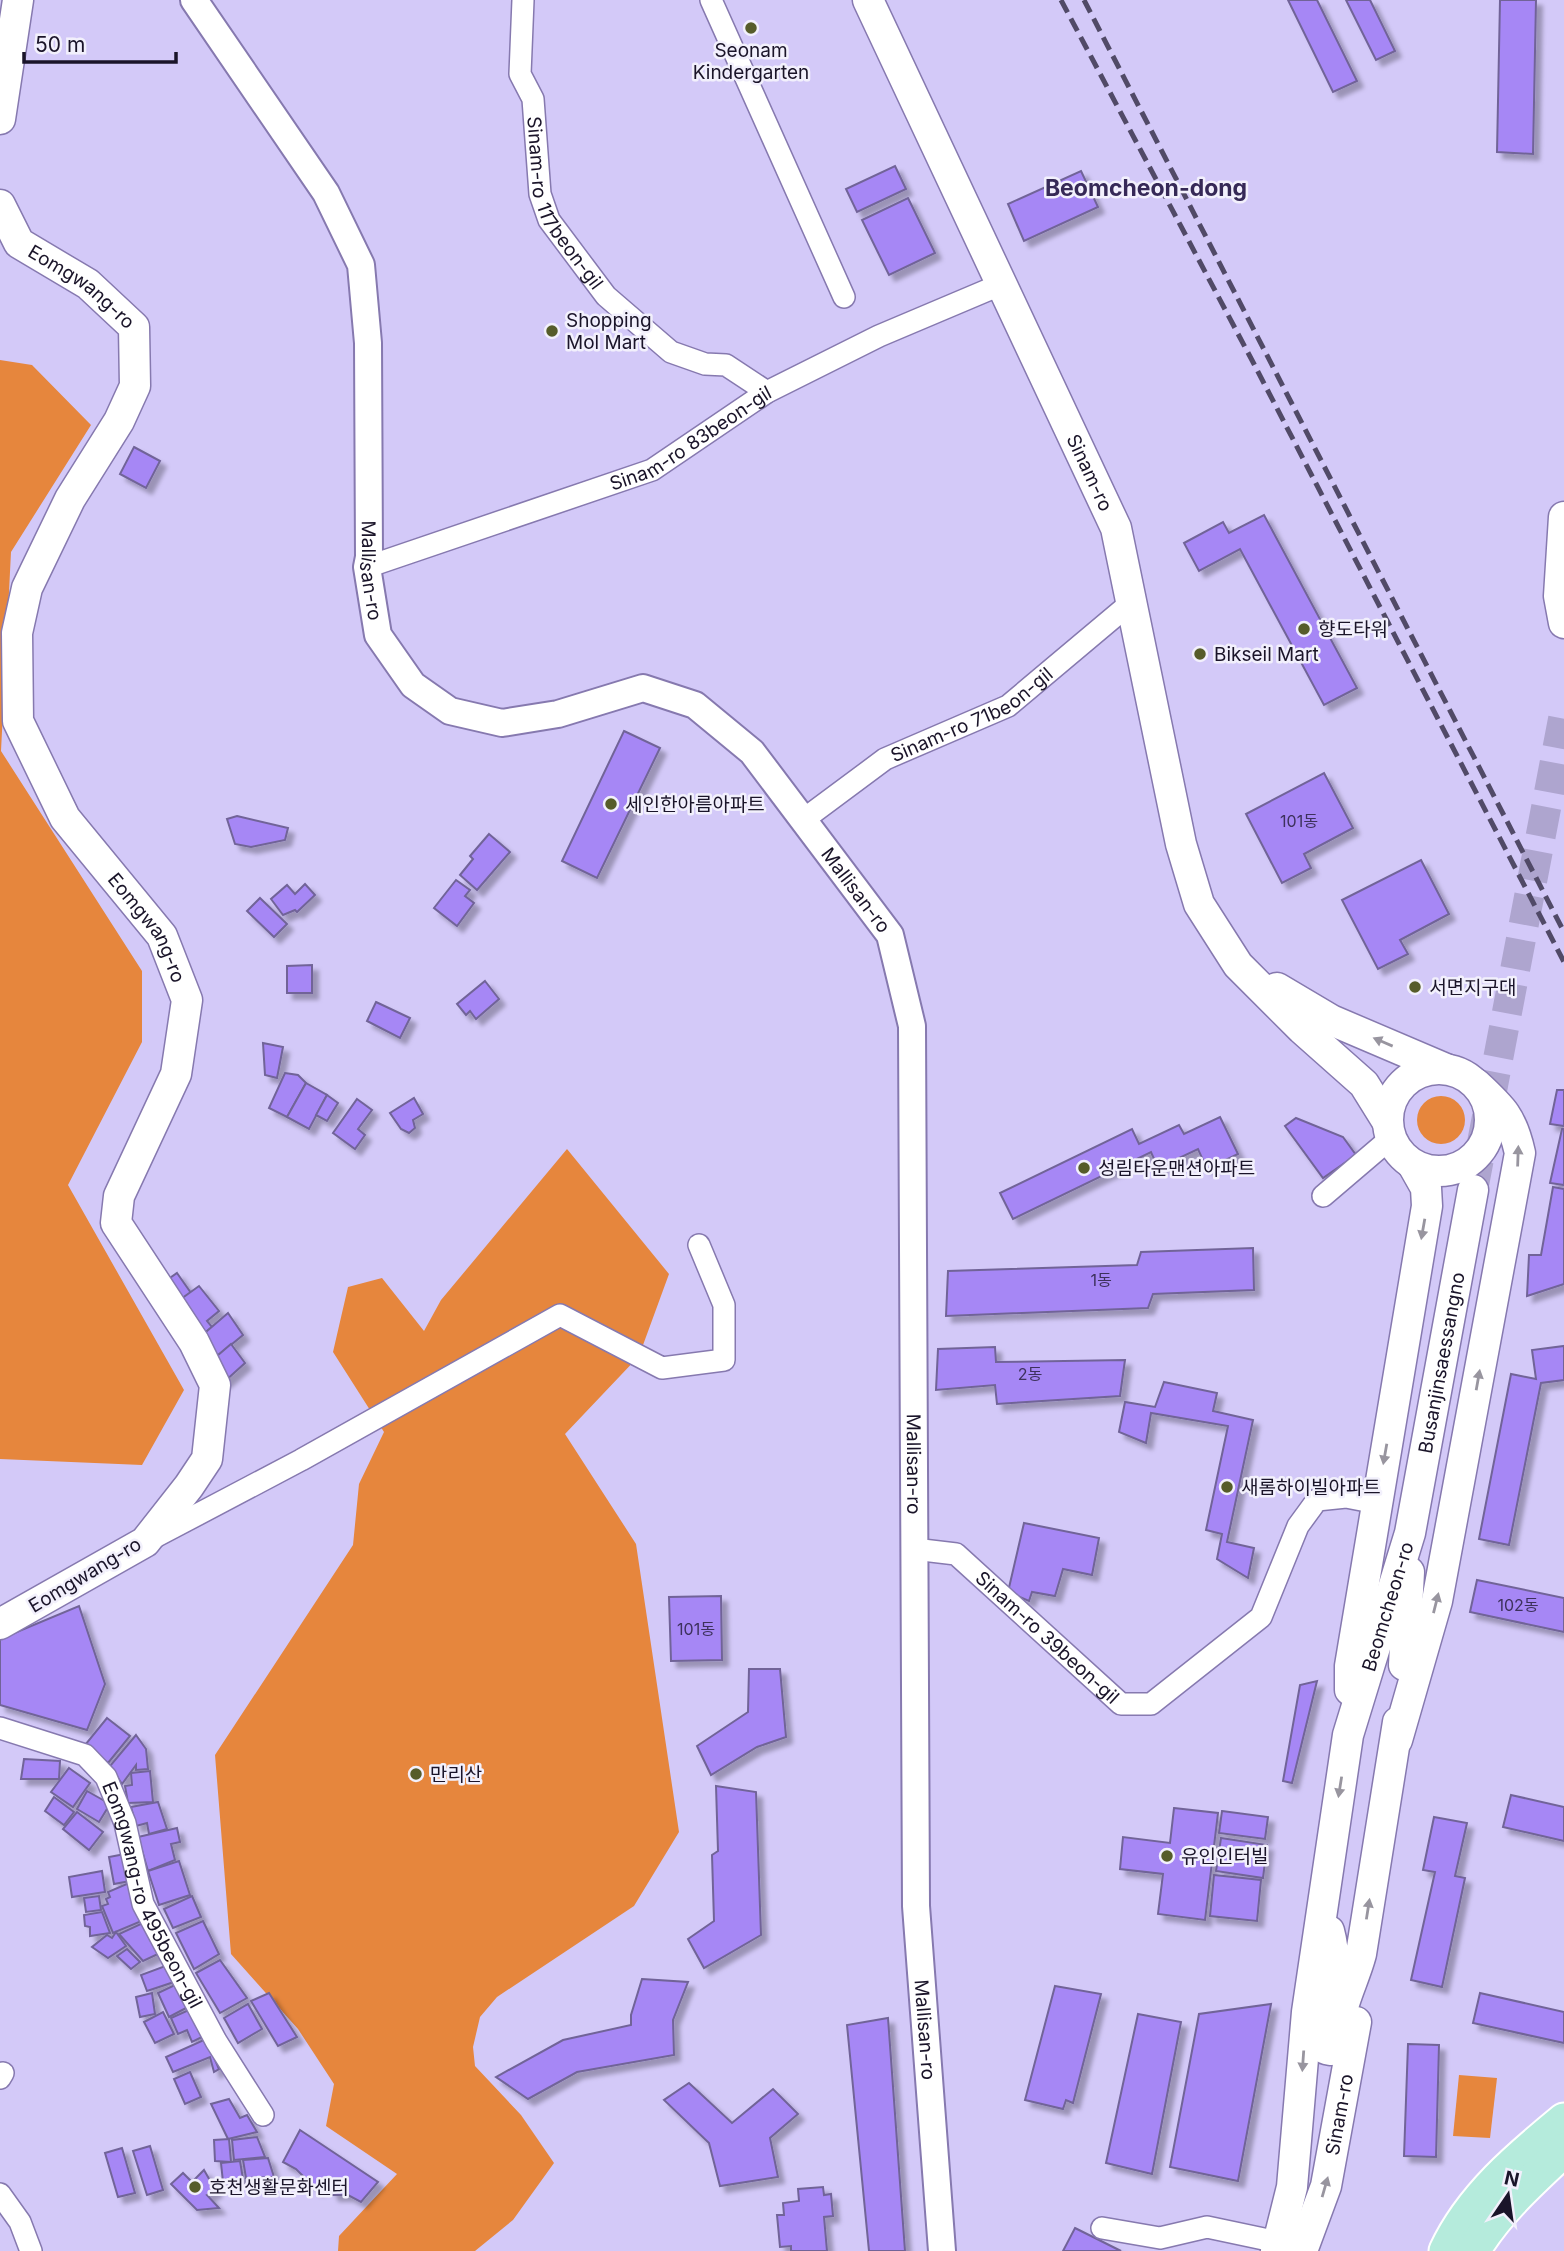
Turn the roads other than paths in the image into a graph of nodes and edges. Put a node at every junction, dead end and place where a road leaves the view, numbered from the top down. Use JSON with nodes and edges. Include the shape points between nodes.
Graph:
{"nodes":[{"id":1,"x":18,"y":0,"type":"edge"},
{"id":2,"x":194,"y":0,"type":"edge"},
{"id":3,"x":523,"y":0,"type":"edge"},
{"id":4,"x":711,"y":0,"type":"edge"},
{"id":5,"x":868,"y":0,"type":"edge"},
{"id":6,"x":0,"y":119,"type":"edge"},
{"id":7,"x":0,"y":205,"type":"edge"},
{"id":8,"x":1002,"y":284,"type":"junction"},
{"id":9,"x":844,"y":298,"type":"dead end"},
{"id":10,"x":767,"y":392,"type":"junction"},
{"id":11,"x":1564,"y":517,"type":"edge"},
{"id":12,"x":367,"y":567,"type":"junction"},
{"id":13,"x":1133,"y":601,"type":"junction"},
{"id":14,"x":1564,"y":623,"type":"edge"},
{"id":15,"x":803,"y":820,"type":"junction"},
{"id":16,"x":1238,"y":965,"type":"junction"},
{"id":17,"x":1446,"y":1069,"type":"junction"},
{"id":18,"x":1476,"y":1084,"type":"junction"},
{"id":19,"x":1389,"y":1130,"type":"junction"},
{"id":20,"x":1413,"y":1165,"type":"junction"},
{"id":21,"x":1472,"y":1190,"type":"tunnel mouth"},
{"id":22,"x":1323,"y":1196,"type":"dead end"},
{"id":23,"x":699,"y":1245,"type":"dead end"},
{"id":24,"x":1377,"y":1503,"type":"junction"},
{"id":25,"x":1410,"y":1533,"type":"junction"},
{"id":26,"x":145,"y":1542,"type":"junction"},
{"id":27,"x":914,"y":1549,"type":"junction"},
{"id":28,"x":0,"y":1624,"type":"edge"},
{"id":29,"x":0,"y":1728,"type":"edge"},
{"id":30,"x":1348,"y":1735,"type":"junction"},
{"id":31,"x":1397,"y":1740,"type":"junction"},
{"id":32,"x":1322,"y":1906,"type":"junction"},
{"id":33,"x":1356,"y":1976,"type":"junction"},
{"id":34,"x":263,"y":2115,"type":"dead end"},
{"id":35,"x":1564,"y":2120,"type":"edge"},
{"id":36,"x":1299,"y":2121,"type":"joint"},
{"id":37,"x":1564,"y":2150,"type":"edge"},
{"id":38,"x":0,"y":2194,"type":"edge"},
{"id":39,"x":1102,"y":2228,"type":"dead end"},
{"id":40,"x":1285,"y":2248,"type":"edge"},
{"id":41,"x":31,"y":2251,"type":"edge"},
{"id":42,"x":942,"y":2251,"type":"edge"},
{"id":43,"x":1446,"y":2251,"type":"edge"},
{"id":44,"x":1473,"y":2251,"type":"edge"}],
"edges":[{"from":1,"to":6,"type":"main road"},
{"from":2,"to":12,"type":"street","name":"Mallisan-ro","via":[[326,192],[361,265],[368,343]]},
{"from":3,"to":10,"type":"street","name":"Sinam-ro 117beon-gil","via":[[520,74],[533,99],[540,194],[549,220],[606,296],[671,352],[705,364],[726,365]]},
{"from":4,"to":9,"type":"street"},
{"from":5,"to":8,"type":"main road","name":"Sinam-ro"},
{"from":7,"to":26,"type":"main road","name":"Eomgwang-ro","via":[[19,243],[88,284],[134,327],[135,386],[119,421],[70,499],[27,588],[17,633],[18,721],[65,818],[162,936],[187,1000],[176,1074],[119,1196],[116,1223],[194,1342],[215,1385],[206,1459]]},
{"from":8,"to":10,"type":"street","name":"Sinam-ro 83beon-gil","via":[[879,336]]},
{"from":8,"to":13,"type":"main road","name":"Sinam-ro","via":[[1116,528]]},
{"from":10,"to":12,"type":"street","name":"Sinam-ro 83beon-gil","via":[[653,470]]},
{"from":11,"to":14,"type":"main road","via":[[1559,596]]},
{"from":12,"to":15,"type":"street","name":"Mallisan-ro","via":[[378,635],[412,685],[450,711],[502,723],[558,714],[643,688],[695,705],[752,752]]},
{"from":13,"to":15,"type":"street","name":"Sinam-ro 71beon-gil","via":[[1008,706],[886,759]]},
{"from":13,"to":16,"type":"main road","name":"Sinam-ro","via":[[1181,844],[1199,904]]},
{"from":15,"to":27,"type":"street","name":"Mallisan-ro","via":[[890,935],[912,1026]]},
{"from":17,"to":16,"type":"main road","one_way":true,"via":[[1331,1020]]},
{"from":16,"to":19,"type":"main road","via":[[1364,1084]]},
{"from":17,"to":18,"type":"main road"},
{"from":17,"to":19,"type":"main road","via":[[1412,1076],[1399,1088],[1390,1104]]},
{"from":18,"to":20,"type":"main road","via":[[1490,1113],[1490,1129],[1475,1157],[1445,1171]]},
{"from":31,"to":18,"type":"main road","one_way":true,"via":[[1437,1601],[1520,1153],[1515,1129],[1502,1107]]},
{"from":19,"to":20,"type":"main road","via":[[1400,1153]]},
{"from":19,"to":22,"type":"street"},
{"from":20,"to":24,"type":"main road","one_way":true,"via":[[1426,1188],[1427,1206]]},
{"from":21,"to":25,"type":"main road","name":"Busanjinsaessangno"},
{"from":23,"to":26,"type":"street","via":[[723,1305],[724,1360],[662,1368],[560,1315]]},
{"from":24,"to":27,"type":"street","name":"Sinam-ro 39beon-gil","via":[[1346,1497],[1317,1500],[1298,1526],[1261,1617],[1151,1704],[1121,1704],[956,1554]]},
{"from":24,"to":30,"type":"main road","via":[[1350,1666]]},
{"from":25,"to":30,"type":"main road","name":"Beomcheon-ro"},
{"from":25,"to":31,"type":"main road","name":"Beomcheon-ro","via":[[1408,1626]]},
{"from":26,"to":28,"type":"main road","name":"Eomgwang-ro"},
{"from":27,"to":42,"type":"street","name":"Mallisan-ro","via":[[916,1906]]},
{"from":29,"to":34,"type":"street","name":"Eomgwang-ro 495beon-gil","via":[[85,1755],[106,1777],[125,1823],[143,1905],[216,2041]]},
{"from":30,"to":32,"type":"main road","name":"Beomcheon-ro","one_way":true},
{"from":33,"to":31,"type":"main road","name":"Beomcheon-ro","one_way":true},
{"from":32,"to":33,"type":"main road","via":[[1334,1949],[1334,1980],[1323,2039],[1326,2049],[1331,2050],[1336,2042],[1343,2005]]},
{"from":32,"to":36,"type":"main road","name":"Beomcheon-ro","one_way":true,"via":[[1307,2012]]},
{"from":40,"to":33,"type":"main road","name":"Sinam-ro","one_way":true,"via":[[1326,2186],[1359,2003]]},
{"from":35,"to":43,"type":"main road","via":[[1492,2185]]},
{"from":36,"to":40,"type":"main road","name":"Sinam-ro"},
{"from":37,"to":44,"type":"main road","via":[[1512,2199]]},
{"from":38,"to":41,"type":"street","via":[[20,2222]]},
{"from":39,"to":40,"type":"street","via":[[1160,2238],[1207,2227]]}]}
